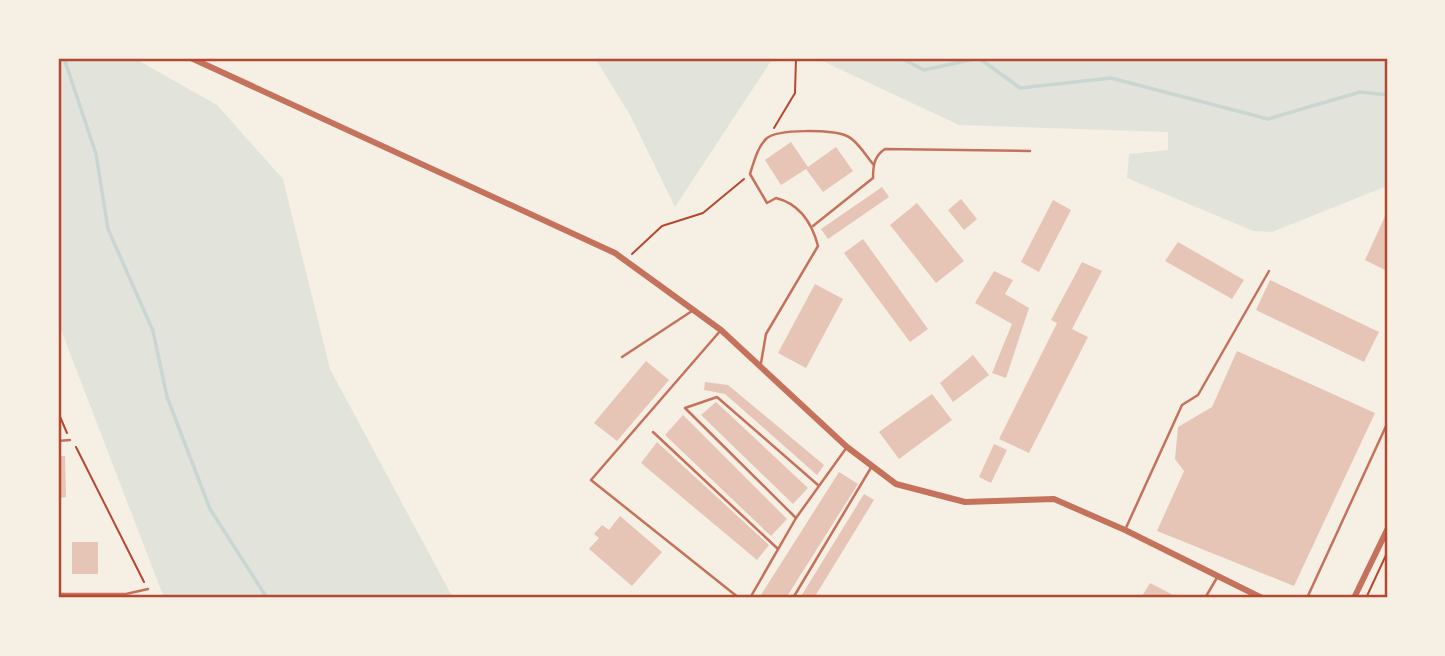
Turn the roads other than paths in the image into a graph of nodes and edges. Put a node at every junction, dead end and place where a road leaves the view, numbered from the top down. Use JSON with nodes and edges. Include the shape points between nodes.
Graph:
{"nodes":[{"id":1,"x":191,"y":58,"type":"edge"},
{"id":2,"x":1030,"y":151,"type":"dead end"},
{"id":3,"x":873,"y":164,"type":"junction"},
{"id":4,"x":813,"y":226,"type":"junction"},
{"id":5,"x":1269,"y":271,"type":"dead end"},
{"id":6,"x":695,"y":309,"type":"junction"},
{"id":7,"x":720,"y":330,"type":"junction"},
{"id":8,"x":622,"y":357,"type":"dead end"},
{"id":9,"x":760,"y":368,"type":"junction"},
{"id":10,"x":1387,"y":424,"type":"edge"},
{"id":11,"x":653,"y":432,"type":"dead end"},
{"id":12,"x":70,"y":440,"type":"road end"},
{"id":13,"x":58,"y":441,"type":"edge"},
{"id":14,"x":847,"y":447,"type":"junction"},
{"id":15,"x":872,"y":466,"type":"junction"},
{"id":16,"x":818,"y":485,"type":"junction"},
{"id":17,"x":796,"y":518,"type":"junction"},
{"id":18,"x":1125,"y":530,"type":"junction"},
{"id":19,"x":1387,"y":530,"type":"edge"},
{"id":20,"x":777,"y":548,"type":"junction"},
{"id":21,"x":1218,"y":576,"type":"junction"},
{"id":22,"x":148,"y":589,"type":"road end"},
{"id":23,"x":58,"y":594,"type":"edge"},
{"id":24,"x":739,"y":598,"type":"edge"},
{"id":25,"x":750,"y":598,"type":"edge"},
{"id":26,"x":793,"y":598,"type":"edge"},
{"id":27,"x":1205,"y":598,"type":"edge"},
{"id":28,"x":1262,"y":598,"type":"edge"},
{"id":29,"x":1307,"y":598,"type":"edge"},
{"id":30,"x":1354,"y":598,"type":"edge"}],
"edges":[{"from":1,"to":6,"type":"street","via":[[626,260]]},
{"from":2,"to":3,"type":"lane","via":[[885,149]]},
{"from":3,"to":4,"type":"lane","via":[[873,178]]},
{"from":3,"to":4,"type":"lane","via":[[849,136],[783,132],[768,136],[750,174],[767,203],[776,198],[790,202]]},
{"from":4,"to":9,"type":"lane","via":[[818,246],[766,334]]},
{"from":5,"to":18,"type":"lane","via":[[1198,395],[1182,405]]},
{"from":6,"to":7,"type":"street"},
{"from":6,"to":8,"type":"lane"},
{"from":7,"to":9,"type":"street"},
{"from":7,"to":24,"type":"lane","via":[[591,480]]},
{"from":9,"to":14,"type":"street"},
{"from":10,"to":29,"type":"lane"},
{"from":11,"to":20,"type":"lane"},
{"from":12,"to":13,"type":"lane"},
{"from":14,"to":15,"type":"street"},
{"from":14,"to":16,"type":"lane"},
{"from":15,"to":18,"type":"street","via":[[896,484],[965,502],[1054,499]]},
{"from":15,"to":26,"type":"lane"},
{"from":16,"to":17,"type":"lane"},
{"from":16,"to":17,"type":"lane","via":[[717,397],[685,408]]},
{"from":17,"to":20,"type":"lane"},
{"from":18,"to":21,"type":"street"},
{"from":19,"to":30,"type":"street"},
{"from":20,"to":25,"type":"lane"},
{"from":21,"to":27,"type":"lane"},
{"from":21,"to":28,"type":"street"},
{"from":22,"to":23,"type":"lane","via":[[127,594]]}]}
